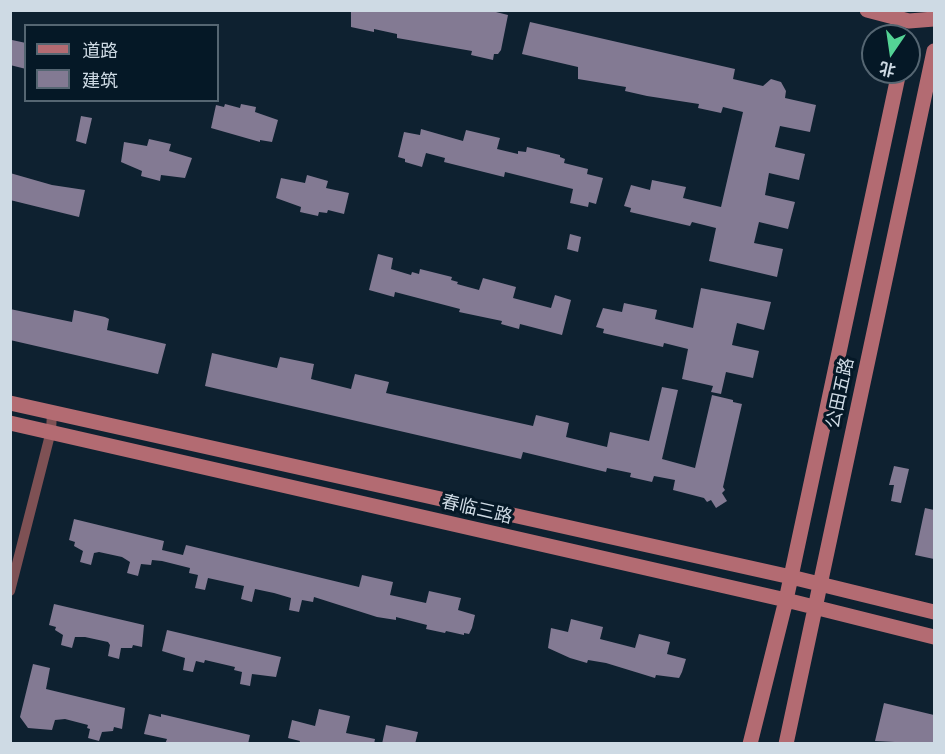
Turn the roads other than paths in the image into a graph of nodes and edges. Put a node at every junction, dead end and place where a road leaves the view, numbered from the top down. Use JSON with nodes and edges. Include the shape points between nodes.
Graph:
{"nodes":[{"id":1,"x":867,"y":10,"type":"edge"},
{"id":2,"x":934,"y":19,"type":"edge"},
{"id":3,"x":909,"y":22,"type":"edge"},
{"id":4,"x":934,"y":51,"type":"edge"},
{"id":5,"x":895,"y":84,"type":"edge"},
{"id":6,"x":10,"y":403,"type":"edge"},
{"id":7,"x":52,"y":413,"type":"junction"},
{"id":8,"x":10,"y":423,"type":"edge"},
{"id":9,"x":51,"y":431,"type":"junction"},
{"id":10,"x":791,"y":577,"type":"junction"},
{"id":11,"x":819,"y":584,"type":"junction"},
{"id":12,"x":10,"y":591,"type":"edge"},
{"id":13,"x":786,"y":600,"type":"junction"},
{"id":14,"x":814,"y":608,"type":"junction"},
{"id":15,"x":934,"y":612,"type":"edge"},
{"id":16,"x":934,"y":637,"type":"edge"},
{"id":17,"x":750,"y":744,"type":"edge"},
{"id":18,"x":786,"y":744,"type":"edge"}],
"edges":[{"from":1,"to":3,"type":"street"},
{"from":2,"to":3,"type":"street"},
{"from":4,"to":11,"type":"street","name":"公田五路"},
{"from":5,"to":10,"type":"street","name":"公田五路"},
{"from":6,"to":7,"type":"street","name":"春临三路"},
{"from":7,"to":9,"type":"street"},
{"from":7,"to":10,"type":"street","name":"春临三路"},
{"from":8,"to":9,"type":"street","name":"春临三路"},
{"from":9,"to":12,"type":"street"},
{"from":9,"to":13,"type":"street","name":"春临三路"},
{"from":10,"to":11,"type":"street","name":"春临三路"},
{"from":10,"to":13,"type":"street","name":"公田五路"},
{"from":11,"to":14,"type":"street","name":"公田五路"},
{"from":11,"to":15,"type":"street","name":"春临三路"},
{"from":13,"to":14,"type":"street","name":"春临三路"},
{"from":13,"to":17,"type":"street","name":"公田五路"},
{"from":14,"to":16,"type":"street","name":"春临三路"},
{"from":14,"to":18,"type":"street","name":"公田五路"}]}
